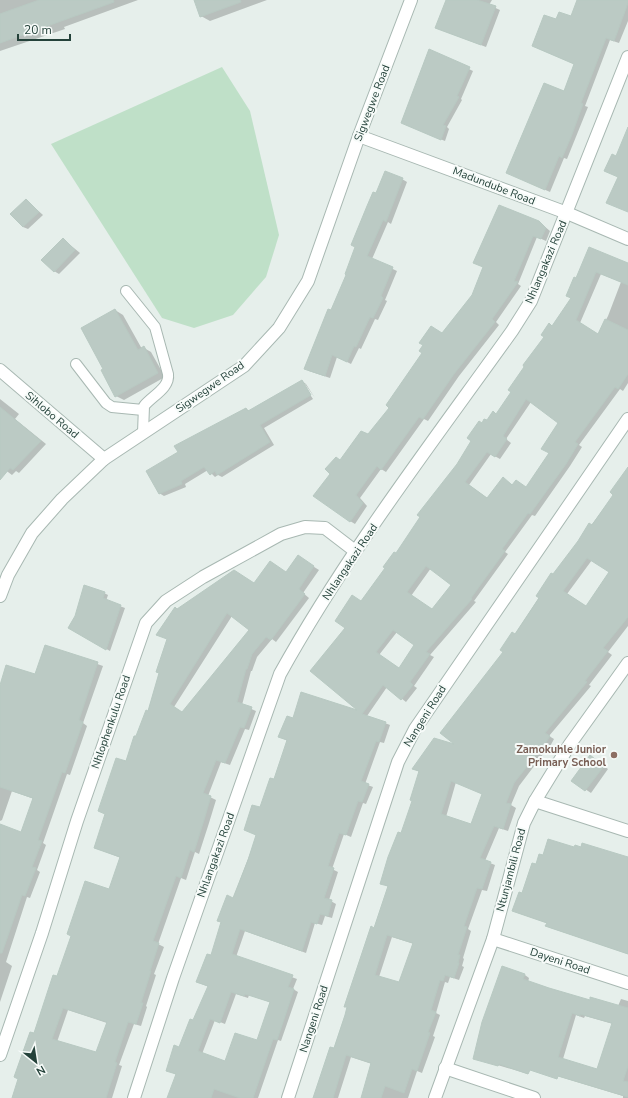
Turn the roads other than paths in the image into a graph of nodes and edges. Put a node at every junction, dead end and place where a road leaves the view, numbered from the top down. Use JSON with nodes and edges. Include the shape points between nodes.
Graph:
{"nodes":[{"id":1,"x":411,"y":0,"type":"edge"},
{"id":2,"x":628,"y":57,"type":"edge"},
{"id":3,"x":359,"y":136,"type":"junction"},
{"id":4,"x":567,"y":214,"type":"junction"},
{"id":5,"x":628,"y":239,"type":"edge"},
{"id":6,"x":126,"y":291,"type":"dead end"},
{"id":7,"x":76,"y":364,"type":"dead end"},
{"id":8,"x":0,"y":370,"type":"edge"},
{"id":9,"x":143,"y":410,"type":"junction"},
{"id":10,"x":628,"y":419,"type":"edge"},
{"id":11,"x":143,"y":433,"type":"junction"},
{"id":12,"x":104,"y":459,"type":"junction"},
{"id":13,"x":355,"y":551,"type":"junction"},
{"id":14,"x":4,"y":573,"type":"edge"},
{"id":15,"x":0,"y":596,"type":"edge"},
{"id":16,"x":628,"y":663,"type":"edge"},
{"id":17,"x":535,"y":801,"type":"junction"},
{"id":18,"x":628,"y":831,"type":"edge"},
{"id":19,"x":493,"y":939,"type":"junction"},
{"id":20,"x":628,"y":983,"type":"edge"},
{"id":21,"x":0,"y":1055,"type":"edge"},
{"id":22,"x":445,"y":1068,"type":"junction"},
{"id":23,"x":134,"y":1098,"type":"edge"},
{"id":24,"x":288,"y":1098,"type":"edge"},
{"id":25,"x":435,"y":1098,"type":"edge"},
{"id":26,"x":534,"y":1098,"type":"edge"}],
"edges":[{"from":1,"to":3,"type":"street","name":"Sigwegwe Road"},
{"from":2,"to":4,"type":"street","name":"Nhlangakazi Road"},
{"from":3,"to":4,"type":"street","name":"Madundube Road"},
{"from":3,"to":11,"type":"street","name":"Sigwegwe Road","via":[[308,281],[279,328],[244,366]]},
{"from":4,"to":5,"type":"street","name":"Madundube Road"},
{"from":4,"to":13,"type":"street","name":"Nhlangakazi Road","via":[[532,300]]},
{"from":6,"to":9,"type":"lane","via":[[155,327],[169,379],[167,384],[147,401]]},
{"from":7,"to":9,"type":"lane","via":[[106,403],[112,407]]},
{"from":8,"to":12,"type":"street","name":"Sihlobo Road"},
{"from":9,"to":11,"type":"lane"},
{"from":10,"to":24,"type":"street","name":"Nangeni Road","via":[[414,729],[398,762]]},
{"from":11,"to":12,"type":"street","name":"Sigwegwe Road"},
{"from":12,"to":14,"type":"street","name":"Sigwegwe Road","via":[[32,532]]},
{"from":13,"to":21,"type":"street","name":"Nhlophenkulu Road","via":[[325,528],[305,527],[281,534],[203,577],[166,601],[146,623]]},
{"from":13,"to":23,"type":"street","name":"Nhlangakazi Road","via":[[302,634],[280,674],[173,978]]},
{"from":14,"to":15,"type":"street","name":"Sigwegwe Road"},
{"from":16,"to":17,"type":"street","name":"Ntunjambili Road","via":[[570,744]]},
{"from":17,"to":18,"type":"street"},
{"from":17,"to":19,"type":"street","name":"Ntunjambili Road","via":[[524,823]]},
{"from":19,"to":20,"type":"street","name":"Dayeni Road"},
{"from":19,"to":22,"type":"street","name":"Ntunjambili Road"},
{"from":22,"to":25,"type":"street","name":"Ntunjambili Road"},
{"from":22,"to":26,"type":"street"}]}
